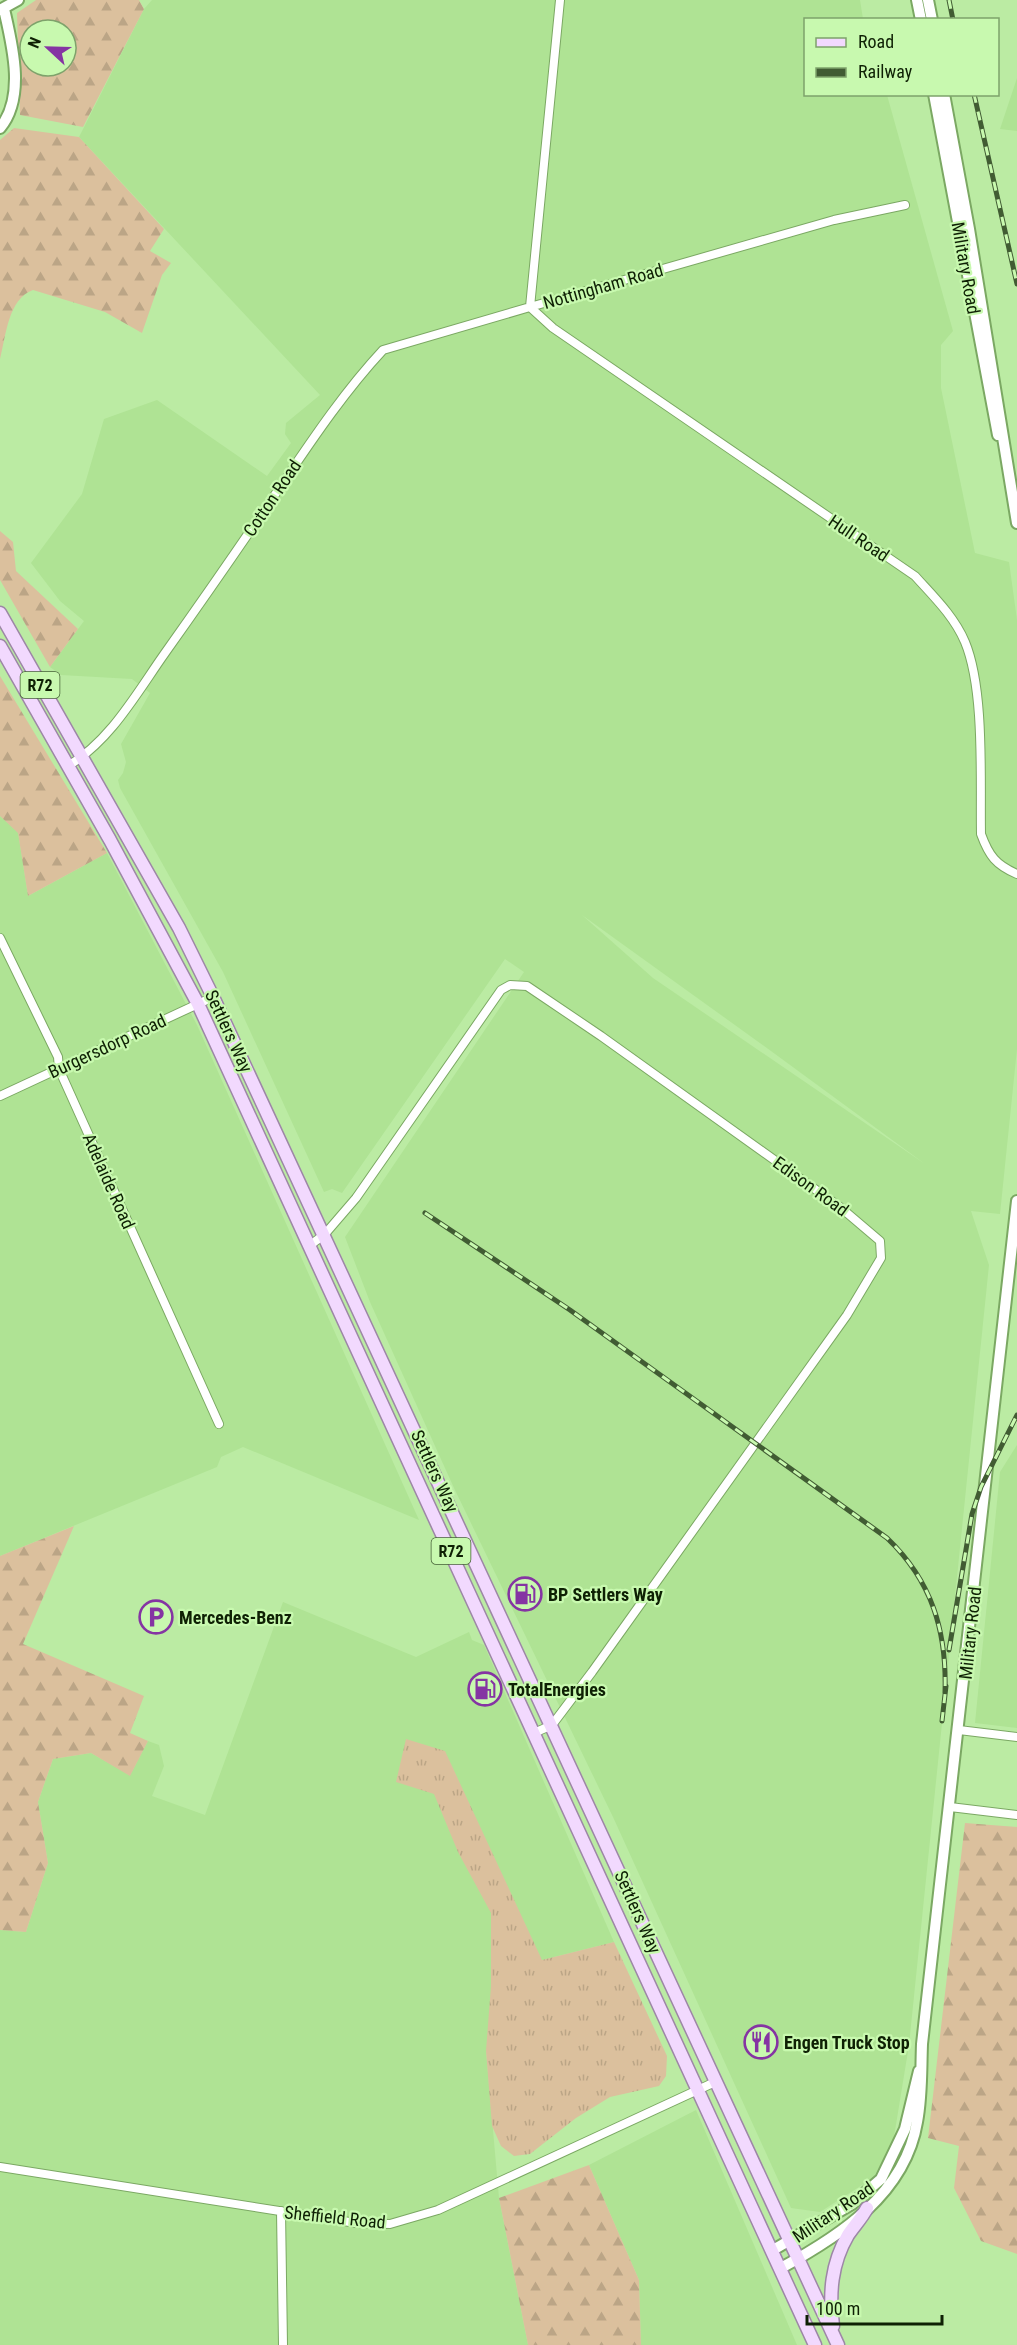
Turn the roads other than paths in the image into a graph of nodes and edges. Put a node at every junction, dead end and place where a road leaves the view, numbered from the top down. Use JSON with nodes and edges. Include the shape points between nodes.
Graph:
{"nodes":[{"id":1,"x":18,"y":0,"type":"edge"},
{"id":2,"x":560,"y":0,"type":"edge"},
{"id":3,"x":917,"y":0,"type":"edge"},
{"id":4,"x":928,"y":0,"type":"edge"},
{"id":5,"x":3,"y":17,"type":"edge"},
{"id":6,"x":921,"y":18,"type":"edge"},
{"id":7,"x":932,"y":18,"type":"edge"},
{"id":8,"x":934,"y":96,"type":"edge"},
{"id":9,"x":944,"y":96,"type":"edge"},
{"id":10,"x":0,"y":128,"type":"edge"},
{"id":11,"x":905,"y":205,"type":"dead end"},
{"id":12,"x":530,"y":308,"type":"junction"},
{"id":13,"x":1002,"y":439,"type":"junction"},
{"id":14,"x":1017,"y":523,"type":"edge"},
{"id":15,"x":0,"y":613,"type":"edge"},
{"id":16,"x":0,"y":645,"type":"edge"},
{"id":17,"x":82,"y":757,"type":"junction"},
{"id":18,"x":68,"y":766,"type":"junction"},
{"id":19,"x":1017,"y":874,"type":"edge"},
{"id":20,"x":0,"y":938,"type":"edge"},
{"id":21,"x":213,"y":997,"type":"junction"},
{"id":22,"x":198,"y":1004,"type":"junction"},
{"id":23,"x":59,"y":1069,"type":"junction"},
{"id":24,"x":0,"y":1096,"type":"edge"},
{"id":25,"x":1017,"y":1201,"type":"edge"},
{"id":26,"x":325,"y":1234,"type":"junction"},
{"id":27,"x":309,"y":1246,"type":"junction"},
{"id":28,"x":219,"y":1424,"type":"dead end"},
{"id":29,"x":552,"y":1725,"type":"junction"},
{"id":30,"x":959,"y":1730,"type":"junction"},
{"id":31,"x":534,"y":1733,"type":"junction"},
{"id":32,"x":1017,"y":1737,"type":"edge"},
{"id":33,"x":951,"y":1807,"type":"junction"},
{"id":34,"x":1017,"y":1815,"type":"edge"},
{"id":35,"x":921,"y":2065,"type":"junction"},
{"id":36,"x":715,"y":2082,"type":"junction"},
{"id":37,"x":697,"y":2091,"type":"junction"},
{"id":38,"x":0,"y":2167,"type":"edge"},
{"id":39,"x":867,"y":2208,"type":"junction"},
{"id":40,"x":281,"y":2211,"type":"junction"},
{"id":41,"x":789,"y":2241,"type":"junction"},
{"id":42,"x":773,"y":2250,"type":"junction"},
{"id":43,"x":798,"y":2259,"type":"junction"},
{"id":44,"x":781,"y":2268,"type":"junction"},
{"id":45,"x":836,"y":2341,"type":"edge"},
{"id":46,"x":283,"y":2345,"type":"edge"},
{"id":47,"x":815,"y":2345,"type":"edge"}],
"edges":[{"from":1,"to":5,"type":"street"},
{"from":2,"to":12,"type":"street","name":"Nottingham Road"},
{"from":3,"to":6,"type":"street"},
{"from":4,"to":7,"type":"street"},
{"from":5,"to":10,"type":"street","via":[[14,69],[13,98]]},
{"from":8,"to":13,"type":"street","name":"Military Road","via":[[995,429]]},
{"from":9,"to":13,"type":"street","name":"Military Road","via":[[996,385]]},
{"from":11,"to":12,"type":"street","name":"Nottingham Road","via":[[834,220]]},
{"from":12,"to":17,"type":"street","name":"Cotton Road","via":[[383,350],[294,466],[117,719],[99,743]]},
{"from":12,"to":19,"type":"street","name":"Hull Road","via":[[553,328],[915,576],[947,610],[965,642],[977,696],[981,834],[989,855],[999,866]]},
{"from":13,"to":14,"type":"street","name":"Military Road"},
{"from":15,"to":17,"type":"main road","name":"Settlers Way","number":"R72"},
{"from":16,"to":18,"type":"main road","name":"Settlers Way","number":"R72"},
{"from":17,"to":18,"type":"street","name":"Cotton Road"},
{"from":17,"to":21,"type":"main road","name":"Settlers Way","number":"R72","via":[[179,928]]},
{"from":18,"to":22,"type":"main road","name":"Settlers Way","number":"R72"},
{"from":20,"to":23,"type":"street","name":"Adelaide Road","via":[[58,1057]]},
{"from":21,"to":22,"type":"street","name":"Burgersdorp Road"},
{"from":21,"to":26,"type":"main road","name":"Settlers Way","number":"R72"},
{"from":22,"to":23,"type":"street","name":"Burgersdorp Road"},
{"from":22,"to":27,"type":"main road","name":"Settlers Way","number":"R72"},
{"from":23,"to":24,"type":"street","name":"Burgersdorp Road"},
{"from":23,"to":28,"type":"street","name":"Adelaide Road"},
{"from":25,"to":30,"type":"street","name":"Military Road"},
{"from":26,"to":27,"type":"street","name":"Edison Road"},
{"from":26,"to":29,"type":"main road","name":"Settlers Way","number":"R72"},
{"from":26,"to":29,"type":"street","name":"Edison Road","via":[[356,1198],[501,990],[515,984],[527,986],[601,1035],[840,1207],[880,1241],[881,1258],[847,1315]]},
{"from":27,"to":31,"type":"main road","name":"Settlers Way","number":"R72"},
{"from":29,"to":31,"type":"street","name":"Edison Road"},
{"from":29,"to":36,"type":"main road","name":"Settlers Way","number":"R72"},
{"from":30,"to":32,"type":"street"},
{"from":30,"to":33,"type":"street","name":"Military Road"},
{"from":31,"to":37,"type":"main road","name":"Settlers Way","number":"R72"},
{"from":33,"to":34,"type":"street"},
{"from":33,"to":35,"type":"street","name":"Military Road"},
{"from":35,"to":39,"type":"street","name":"Military Road","via":[[912,2144],[900,2173]]},
{"from":35,"to":41,"type":"street","name":"Military Road","via":[[905,2129],[881,2179],[852,2204]]},
{"from":36,"to":37,"type":"street","name":"Sheffield Road"},
{"from":36,"to":41,"type":"main road","name":"Settlers Way","number":"R72"},
{"from":37,"to":40,"type":"street","name":"Sheffield Road","via":[[410,2220],[373,2224]]},
{"from":37,"to":42,"type":"main road","name":"Settlers Way","number":"R72"},
{"from":38,"to":40,"type":"street","name":"Sheffield Road"},
{"from":39,"to":43,"type":"street","name":"Military Road","via":[[844,2229]]},
{"from":39,"to":45,"type":"main road","via":[[849,2234],[833,2273],[830,2294]]},
{"from":40,"to":46,"type":"street"},
{"from":41,"to":42,"type":"street","name":"Military Road"},
{"from":41,"to":43,"type":"main road","name":"Settlers Way","number":"R72"},
{"from":42,"to":44,"type":"main road","name":"Settlers Way","number":"R72"},
{"from":43,"to":44,"type":"street","name":"Military Road"},
{"from":43,"to":45,"type":"main road","name":"Settlers Way","number":"R72"},
{"from":44,"to":47,"type":"main road","name":"Settlers Way","number":"R72"}]}
